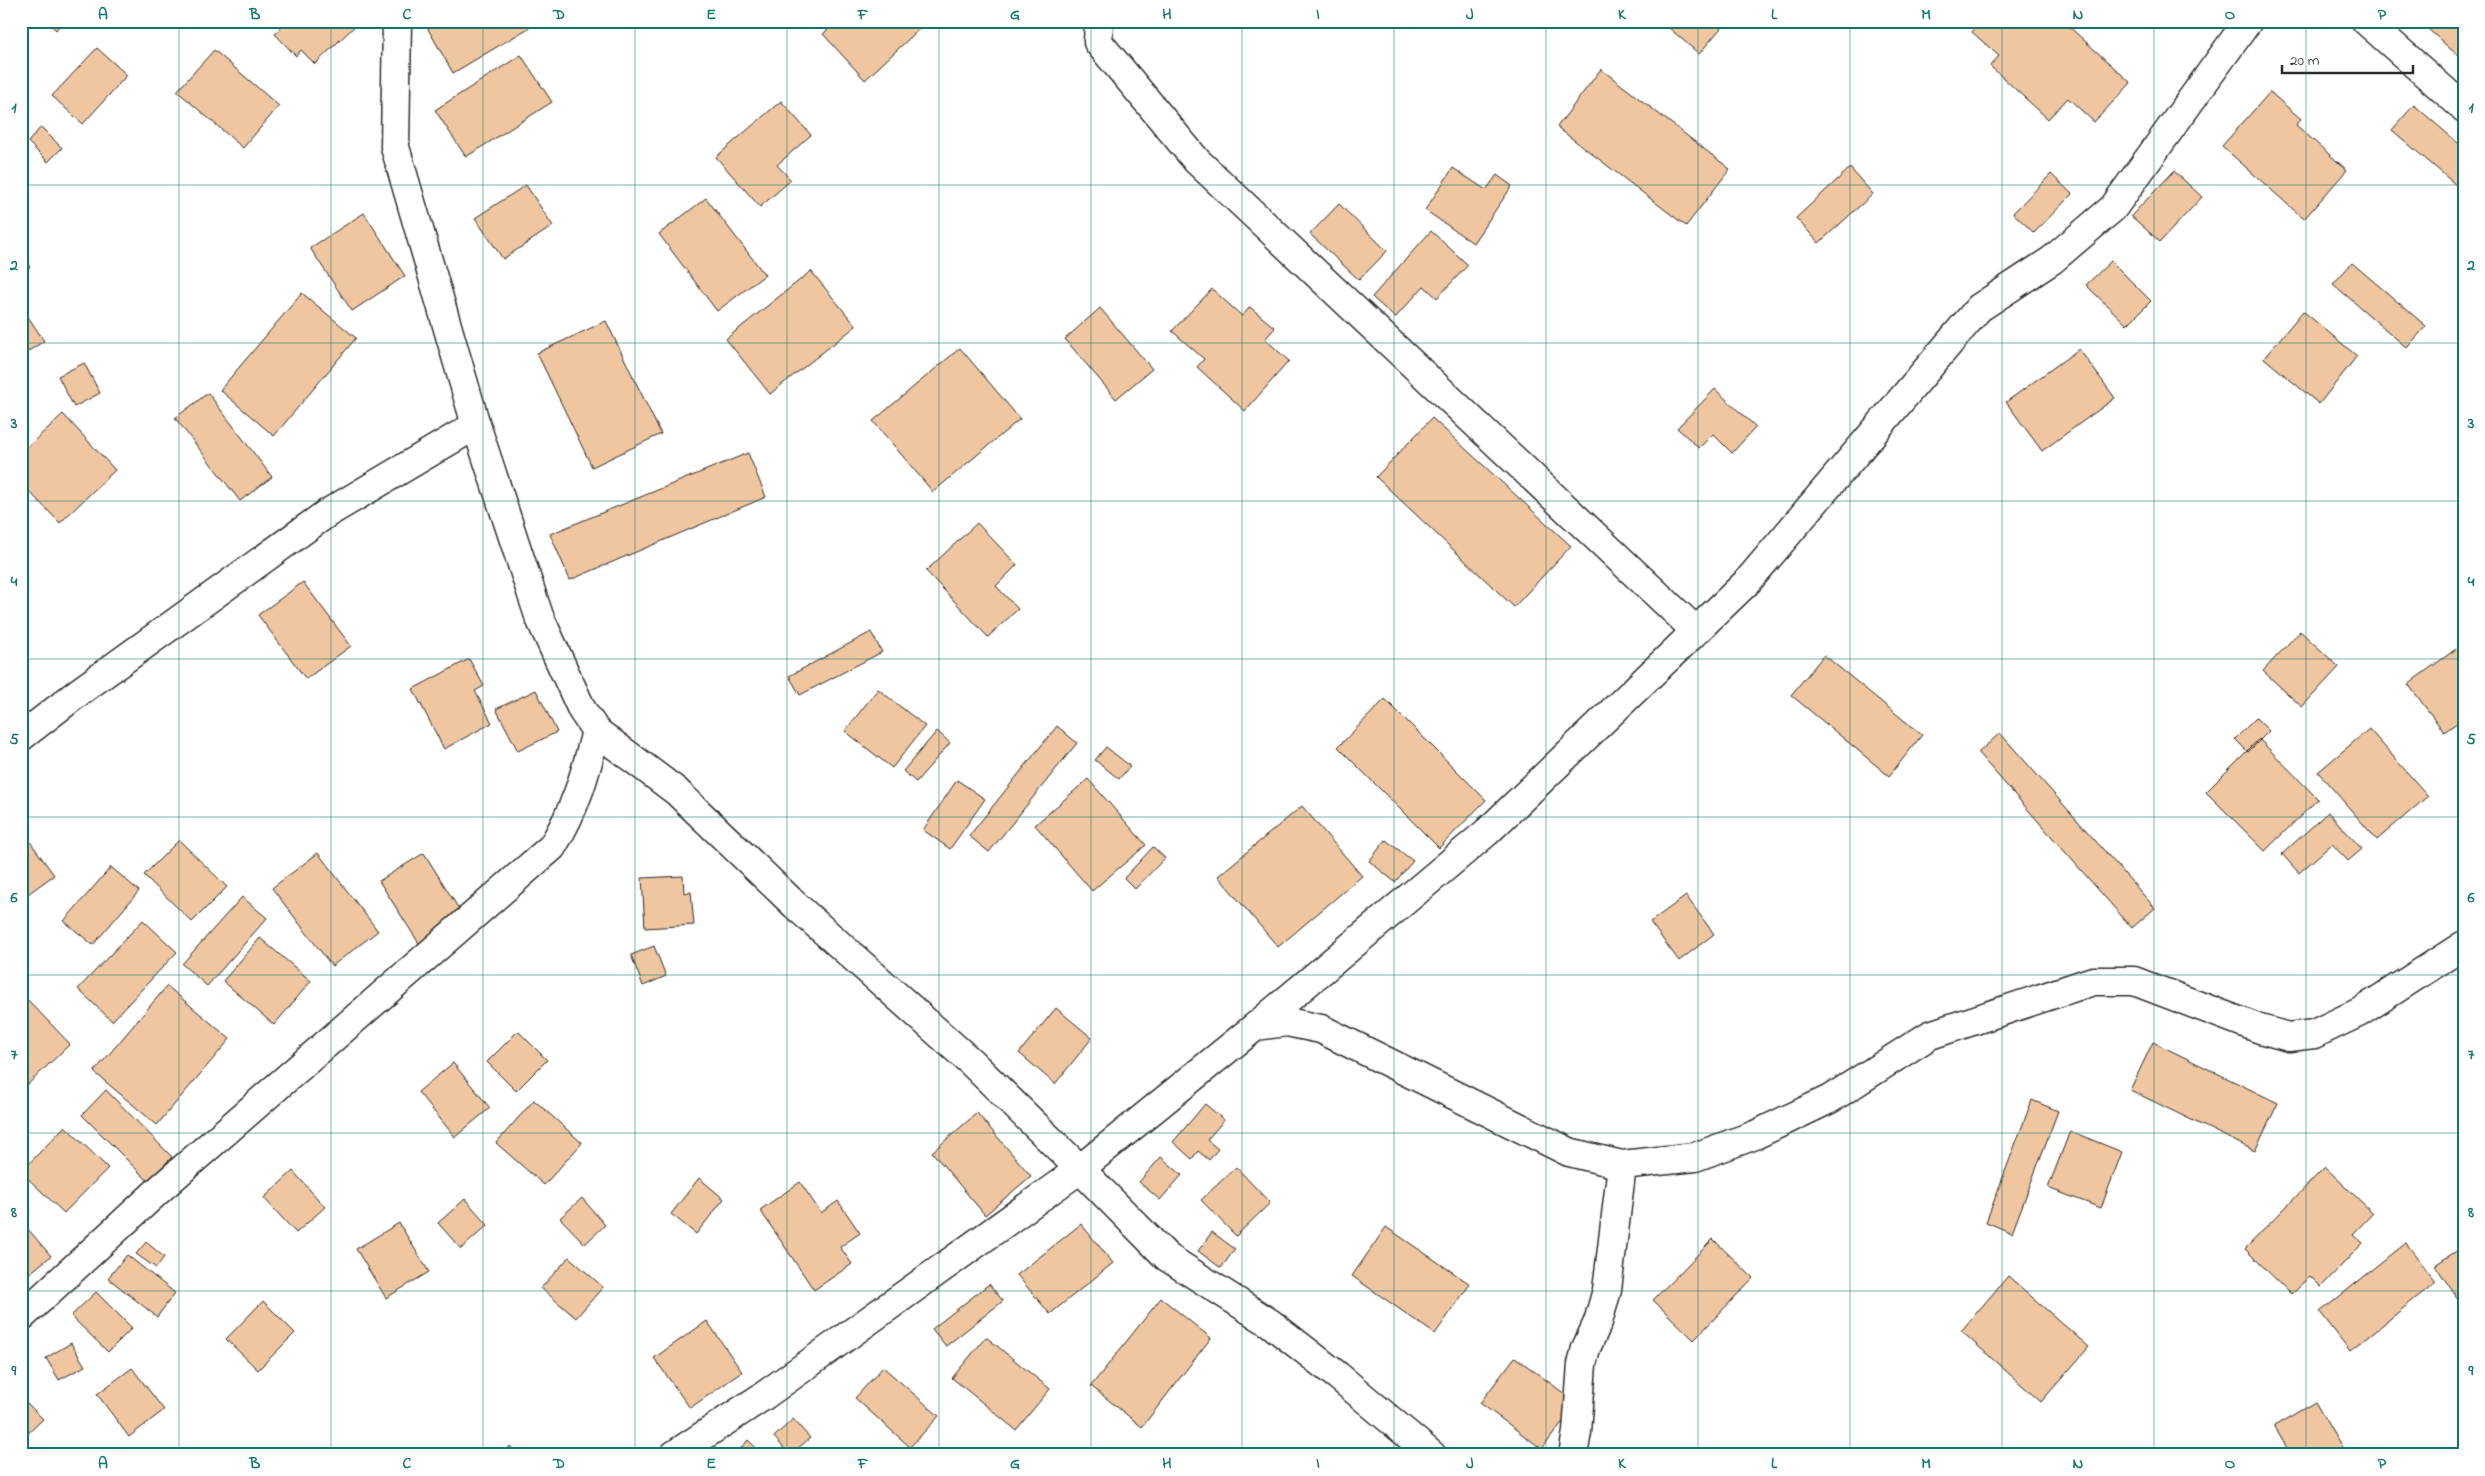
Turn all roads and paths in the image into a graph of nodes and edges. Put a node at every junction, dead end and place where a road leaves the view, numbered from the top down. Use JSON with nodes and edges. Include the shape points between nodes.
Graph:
{"nodes":[{"id":1,"x":398,"y":21,"type":"edge"},
{"id":2,"x":1099,"y":21,"type":"edge"},
{"id":3,"x":2248,"y":21,"type":"edge"},
{"id":4,"x":2366,"y":21,"type":"edge"},
{"id":5,"x":2464,"y":108,"type":"edge"},
{"id":6,"x":476,"y":425,"type":"junction"},
{"id":7,"x":1696,"y":631,"type":"junction"},
{"id":8,"x":596,"y":731,"type":"junction"},
{"id":9,"x":21,"y":737,"type":"edge"},
{"id":10,"x":2464,"y":945,"type":"edge"},
{"id":11,"x":1256,"y":1026,"type":"junction"},
{"id":12,"x":1622,"y":1165,"type":"junction"},
{"id":13,"x":1080,"y":1169,"type":"junction"},
{"id":14,"x":21,"y":1317,"type":"edge"},
{"id":15,"x":674,"y":1455,"type":"edge"},
{"id":16,"x":1432,"y":1455,"type":"edge"},
{"id":17,"x":1573,"y":1455,"type":"edge"}],
"edges":[{"from":1,"to":6,"type":"street","via":[[395,147]]},
{"from":2,"to":7,"type":"street","via":[[1098,42],[1197,161]]},
{"from":3,"to":7,"type":"street","via":[[2113,208],[2052,260],[1978,308],[1747,582]]},
{"from":4,"to":5,"type":"street"},
{"from":6,"to":8,"type":"street","via":[[539,616],[582,710]]},
{"from":6,"to":9,"type":"street","via":[[326,514]]},
{"from":7,"to":11,"type":"street","via":[[1487,832]]},
{"from":8,"to":13,"type":"street","via":[[676,791],[795,905],[971,1062]]},
{"from":8,"to":14,"type":"street","via":[[584,780],[569,820],[552,847],[161,1188]]},
{"from":10,"to":12,"type":"street","via":[[2360,1012],[2314,1034],[2297,1036],[2260,1029],[2134,981],[2093,981],[1930,1035],[1830,1099],[1756,1134],[1695,1157]]},
{"from":11,"to":12,"type":"street","via":[[1287,1022],[1321,1029],[1568,1152]]},
{"from":11,"to":13,"type":"street"},
{"from":12,"to":17,"type":"street","via":[[1608,1290],[1582,1364],[1578,1432]]},
{"from":13,"to":15,"type":"street","via":[[765,1394]]},
{"from":13,"to":16,"type":"street","via":[[1167,1257],[1270,1323]]}]}
